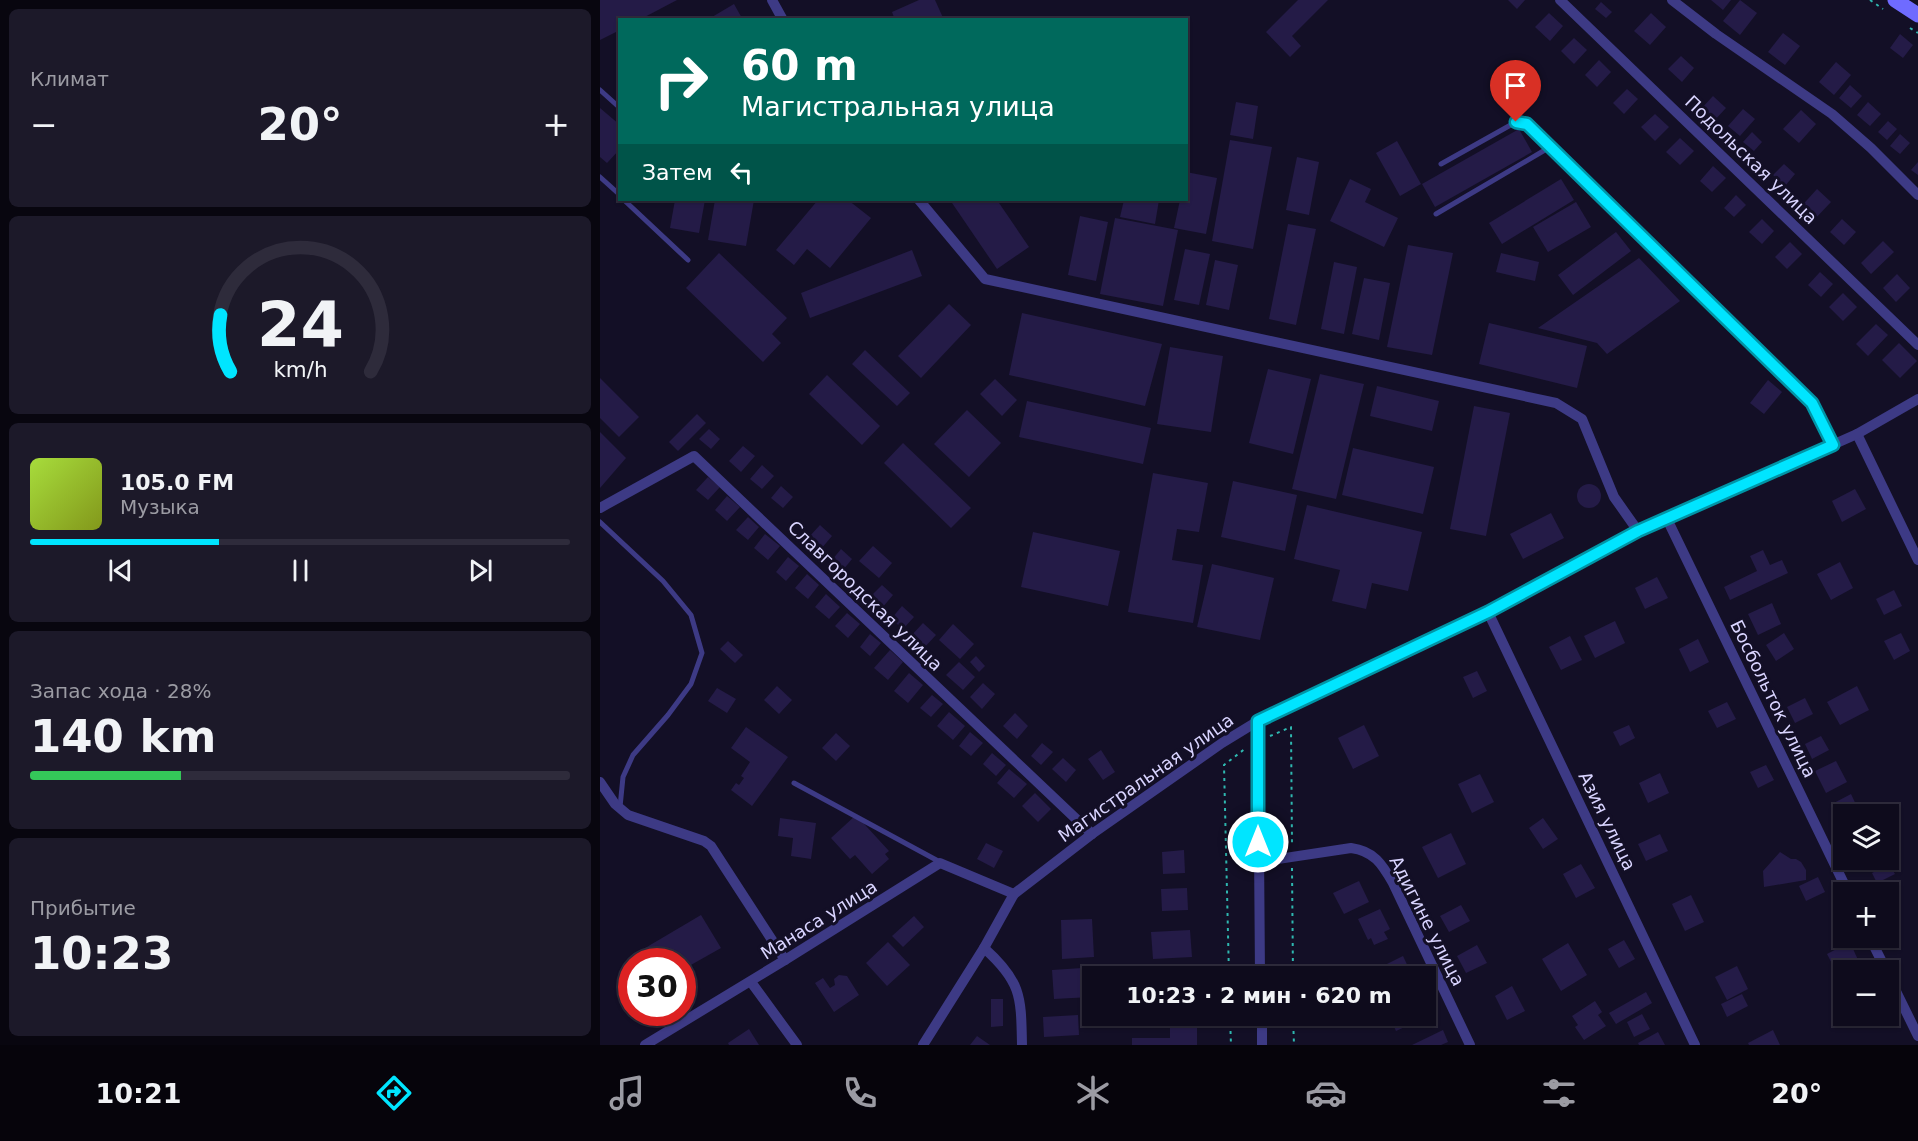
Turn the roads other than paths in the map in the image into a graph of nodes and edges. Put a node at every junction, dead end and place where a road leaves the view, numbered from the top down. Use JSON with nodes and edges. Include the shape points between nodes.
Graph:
{"nodes":[{"id":1,"x":771,"y":0,"type":"edge"},
{"id":2,"x":1560,"y":0,"type":"edge"},
{"id":3,"x":1672,"y":0,"type":"edge"},
{"id":4,"x":1895,"y":0,"type":"edge"},
{"id":5,"x":1918,"y":15,"type":"edge"},
{"id":6,"x":782,"y":18,"type":"edge"},
{"id":7,"x":600,"y":90,"type":"edge"},
{"id":8,"x":618,"y":106,"type":"edge"},
{"id":9,"x":1550,"y":147,"type":"junction"},
{"id":10,"x":1441,"y":164,"type":"dead end"},
{"id":11,"x":600,"y":177,"type":"edge"},
{"id":12,"x":618,"y":193,"type":"edge"},
{"id":13,"x":1918,"y":195,"type":"edge"},
{"id":14,"x":625,"y":201,"type":"edge"},
{"id":15,"x":920,"y":201,"type":"edge"},
{"id":16,"x":1436,"y":214,"type":"dead end"},
{"id":17,"x":688,"y":260,"type":"dead end"},
{"id":18,"x":1918,"y":345,"type":"edge"},
{"id":19,"x":1918,"y":399,"type":"edge"},
{"id":20,"x":1857,"y":434,"type":"junction"},
{"id":21,"x":1833,"y":445,"type":"junction"},
{"id":22,"x":600,"y":508,"type":"edge"},
{"id":23,"x":1667,"y":519,"type":"junction"},
{"id":24,"x":600,"y":522,"type":"edge"},
{"id":25,"x":1638,"y":531,"type":"junction"},
{"id":26,"x":1918,"y":560,"type":"edge"},
{"id":27,"x":1488,"y":612,"type":"junction"},
{"id":28,"x":1258,"y":721,"type":"junction"},
{"id":29,"x":600,"y":782,"type":"edge"},
{"id":30,"x":794,"y":783,"type":"dead end"},
{"id":31,"x":620,"y":809,"type":"junction"},
{"id":32,"x":1092,"y":834,"type":"junction"},
{"id":33,"x":1258,"y":862,"type":"junction"},
{"id":34,"x":940,"y":863,"type":"junction"},
{"id":35,"x":1843,"y":882,"type":"edge"},
{"id":36,"x":1014,"y":894,"type":"junction"},
{"id":37,"x":984,"y":948,"type":"junction"},
{"id":38,"x":785,"y":960,"type":"junction"},
{"id":39,"x":1260,"y":966,"type":"edge"},
{"id":40,"x":751,"y":982,"type":"junction"},
{"id":41,"x":1899,"y":997,"type":"edge"},
{"id":42,"x":1262,"y":1026,"type":"edge"},
{"id":43,"x":1918,"y":1036,"type":"edge"},
{"id":44,"x":645,"y":1045,"type":"edge"},
{"id":45,"x":796,"y":1045,"type":"edge"},
{"id":46,"x":923,"y":1045,"type":"edge"},
{"id":47,"x":1022,"y":1045,"type":"edge"},
{"id":48,"x":1262,"y":1045,"type":"edge"},
{"id":49,"x":1470,"y":1045,"type":"edge"},
{"id":50,"x":1695,"y":1045,"type":"edge"}],
"edges":[{"from":1,"to":6,"type":"street"},
{"from":2,"to":18,"type":"street","name":"Подольская улица"},
{"from":3,"to":13,"type":"street","via":[[1832,114]]},
{"from":4,"to":5,"type":"main road"},
{"from":7,"to":8,"type":"lane"},
{"from":9,"to":10,"type":"lane","via":[[1527,124],[1516,122]]},
{"from":9,"to":16,"type":"lane"},
{"from":9,"to":21,"type":"lane","via":[[1812,403]]},
{"from":11,"to":12,"type":"lane"},
{"from":14,"to":17,"type":"lane"},
{"from":15,"to":25,"type":"street","via":[[985,279],[1556,404],[1582,419],[1614,497]]},
{"from":19,"to":20,"type":"street","name":"Магистральная улица"},
{"from":20,"to":21,"type":"street","name":"Магистральная улица"},
{"from":20,"to":26,"type":"street"},
{"from":21,"to":23,"type":"street","name":"Магистральная улица"},
{"from":22,"to":32,"type":"street","name":"Славгородская улица","via":[[694,456]]},
{"from":23,"to":25,"type":"street","name":"Магистральная улица"},
{"from":23,"to":35,"type":"street","name":"Босбольток улица"},
{"from":24,"to":31,"type":"lane","via":[[663,581],[691,615],[702,653],[691,684],[633,755],[623,777]]},
{"from":25,"to":27,"type":"street","name":"Магистральная улица"},
{"from":27,"to":28,"type":"street","name":"Магистральная улица"},
{"from":27,"to":50,"type":"street","name":"Азия улица"},
{"from":28,"to":32,"type":"street","name":"Магистральная улица"},
{"from":28,"to":33,"type":"street"},
{"from":29,"to":31,"type":"street"},
{"from":30,"to":34,"type":"lane"},
{"from":31,"to":38,"type":"street","via":[[711,846]]},
{"from":32,"to":36,"type":"street","name":"Магистральная улица"},
{"from":33,"to":39,"type":"street"},
{"from":33,"to":49,"type":"street","name":"Адигине улица","via":[[1351,848],[1373,854],[1393,883]]},
{"from":34,"to":36,"type":"street"},
{"from":34,"to":38,"type":"street","name":"Манаса улица"},
{"from":36,"to":37,"type":"street"},
{"from":37,"to":46,"type":"street"},
{"from":37,"to":47,"type":"street","via":[[1002,964],[1018,992]]},
{"from":38,"to":40,"type":"street","name":"Манаса улица"},
{"from":40,"to":44,"type":"street","name":"Манаса улица"},
{"from":40,"to":45,"type":"street"},
{"from":41,"to":43,"type":"street"},
{"from":42,"to":48,"type":"street"}]}
